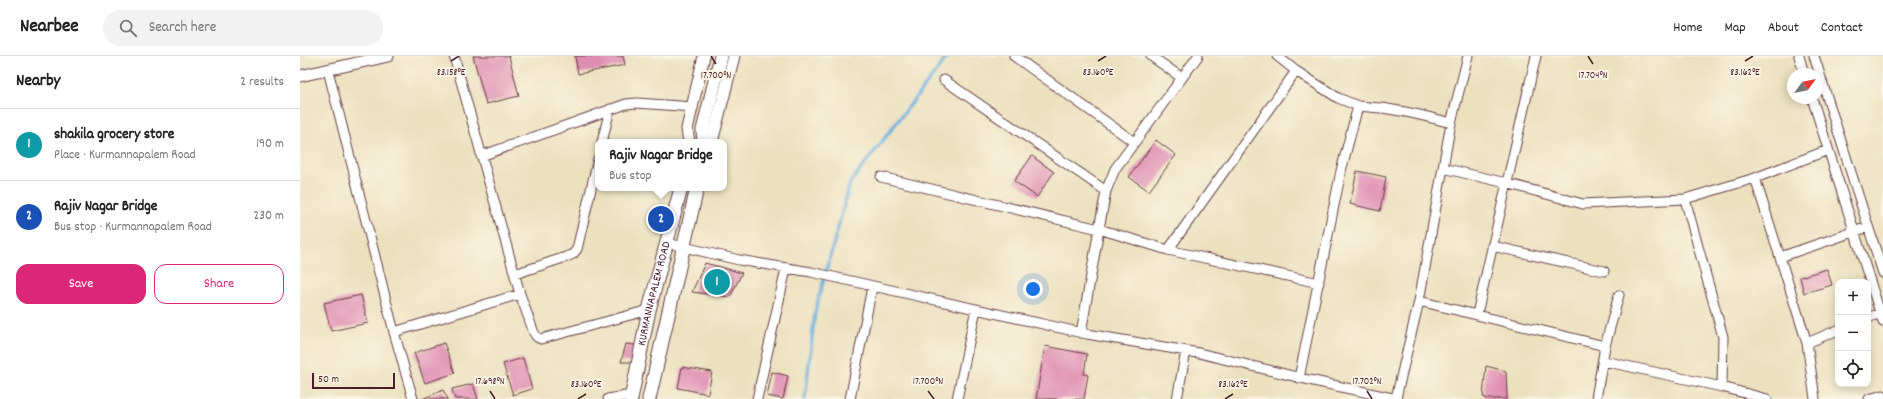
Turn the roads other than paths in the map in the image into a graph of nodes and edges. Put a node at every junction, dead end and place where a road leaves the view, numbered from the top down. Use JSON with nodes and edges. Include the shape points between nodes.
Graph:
{"nodes":[{"id":1,"x":388,"y":56,"type":"edge"},
{"id":2,"x":454,"y":56,"type":"edge"},
{"id":3,"x":704,"y":56,"type":"edge"},
{"id":4,"x":734,"y":56,"type":"edge"},
{"id":5,"x":1014,"y":56,"type":"edge"},
{"id":6,"x":1151,"y":56,"type":"edge"},
{"id":7,"x":1198,"y":56,"type":"edge"},
{"id":8,"x":1277,"y":56,"type":"edge"},
{"id":9,"x":1468,"y":56,"type":"edge"},
{"id":10,"x":1536,"y":56,"type":"edge"},
{"id":11,"x":1799,"y":56,"type":"edge"},
{"id":12,"x":1814,"y":56,"type":"edge"},
{"id":13,"x":356,"y":60,"type":"edge"},
{"id":14,"x":719,"y":62,"type":"edge"},
{"id":15,"x":1802,"y":68,"type":"edge"},
{"id":16,"x":328,"y":70,"type":"junction"},
{"id":17,"x":1296,"y":71,"type":"junction"},
{"id":18,"x":300,"y":76,"type":"edge"},
{"id":19,"x":1182,"y":78,"type":"junction"},
{"id":20,"x":944,"y":80,"type":"dead end"},
{"id":21,"x":1814,"y":104,"type":"edge"},
{"id":22,"x":1358,"y":106,"type":"junction"},
{"id":23,"x":694,"y":107,"type":"junction"},
{"id":24,"x":610,"y":110,"type":"junction"},
{"id":25,"x":1451,"y":123,"type":"junction"},
{"id":26,"x":703,"y":136,"type":"edge"},
{"id":27,"x":603,"y":139,"type":"edge"},
{"id":28,"x":689,"y":139,"type":"edge"},
{"id":29,"x":713,"y":139,"type":"edge"},
{"id":30,"x":1134,"y":142,"type":"junction"},
{"id":31,"x":1828,"y":150,"type":"junction"},
{"id":32,"x":481,"y":156,"type":"junction"},
{"id":33,"x":1443,"y":168,"type":"junction"},
{"id":34,"x":595,"y":172,"type":"edge"},
{"id":35,"x":881,"y":177,"type":"dead end"},
{"id":36,"x":1755,"y":178,"type":"junction"},
{"id":37,"x":1506,"y":183,"type":"junction"},
{"id":38,"x":680,"y":191,"type":"edge"},
{"id":39,"x":696,"y":191,"type":"edge"},
{"id":40,"x":1106,"y":191,"type":"junction"},
{"id":41,"x":1685,"y":199,"type":"junction"},
{"id":42,"x":1868,"y":227,"type":"junction"},
{"id":43,"x":1098,"y":229,"type":"junction"},
{"id":44,"x":1853,"y":232,"type":"junction"},
{"id":45,"x":667,"y":242,"type":"junction"},
{"id":46,"x":1492,"y":246,"type":"junction"},
{"id":47,"x":684,"y":247,"type":"junction"},
{"id":48,"x":1168,"y":250,"type":"junction"},
{"id":49,"x":1780,"y":257,"type":"junction"},
{"id":50,"x":786,"y":269,"type":"junction"},
{"id":51,"x":1604,"y":271,"type":"dead end"},
{"id":52,"x":1883,"y":273,"type":"edge"},
{"id":53,"x":515,"y":274,"type":"junction"},
{"id":54,"x":1318,"y":283,"type":"junction"},
{"id":55,"x":872,"y":287,"type":"junction"},
{"id":56,"x":520,"y":294,"type":"junction"},
{"id":57,"x":1619,"y":294,"type":"dead end"},
{"id":58,"x":1419,"y":301,"type":"junction"},
{"id":59,"x":976,"y":309,"type":"junction"},
{"id":60,"x":649,"y":310,"type":"junction"},
{"id":61,"x":1880,"y":313,"type":"junction"},
{"id":62,"x":1477,"y":314,"type":"junction"},
{"id":63,"x":1871,"y":317,"type":"edge"},
{"id":64,"x":1883,"y":322,"type":"edge"},
{"id":65,"x":1835,"y":331,"type":"edge"},
{"id":66,"x":394,"y":332,"type":"junction"},
{"id":67,"x":1081,"y":332,"type":"junction"},
{"id":68,"x":1807,"y":343,"type":"junction"},
{"id":69,"x":1606,"y":346,"type":"junction"},
{"id":70,"x":1186,"y":351,"type":"junction"},
{"id":71,"x":1604,"y":361,"type":"junction"},
{"id":72,"x":1299,"y":378,"type":"junction"},
{"id":73,"x":1722,"y":387,"type":"junction"},
{"id":74,"x":1883,"y":395,"type":"edge"},
{"id":75,"x":631,"y":397,"type":"edge"},
{"id":76,"x":413,"y":399,"type":"edge"},
{"id":77,"x":608,"y":399,"type":"edge"},
{"id":78,"x":649,"y":399,"type":"edge"},
{"id":79,"x":757,"y":399,"type":"edge"},
{"id":80,"x":850,"y":399,"type":"edge"},
{"id":81,"x":957,"y":399,"type":"edge"},
{"id":82,"x":1177,"y":399,"type":"edge"},
{"id":83,"x":1396,"y":399,"type":"edge"},
{"id":84,"x":1596,"y":399,"type":"edge"},
{"id":85,"x":1767,"y":399,"type":"edge"},
{"id":86,"x":1815,"y":399,"type":"edge"},
{"id":87,"x":1869,"y":399,"type":"edge"}],
"edges":[{"from":1,"to":13,"type":"street"},
{"from":2,"to":32,"type":"street"},
{"from":3,"to":23,"type":"street"},
{"from":4,"to":29,"type":"street"},
{"from":5,"to":30,"type":"street"},
{"from":6,"to":19,"type":"street"},
{"from":7,"to":19,"type":"street"},
{"from":8,"to":17,"type":"street"},
{"from":9,"to":25,"type":"street"},
{"from":10,"to":37,"type":"street"},
{"from":11,"to":15,"type":"street"},
{"from":12,"to":42,"type":"street"},
{"from":13,"to":16,"type":"street"},
{"from":14,"to":26,"type":"main road"},
{"from":16,"to":18,"type":"street"},
{"from":16,"to":66,"type":"street"},
{"from":17,"to":22,"type":"street","via":[[1338,98]]},
{"from":17,"to":48,"type":"street"},
{"from":19,"to":30,"type":"street"},
{"from":20,"to":40,"type":"street"},
{"from":21,"to":31,"type":"street"},
{"from":22,"to":25,"type":"street","via":[[1391,108]]},
{"from":22,"to":54,"type":"street","via":[[1341,171]]},
{"from":23,"to":24,"type":"street","via":[[637,103]]},
{"from":23,"to":28,"type":"street","via":[[687,129]]},
{"from":24,"to":27,"type":"street"},
{"from":24,"to":32,"type":"street"},
{"from":25,"to":33,"type":"street"},
{"from":30,"to":40,"type":"street","via":[[1115,169]]},
{"from":31,"to":36,"type":"street"},
{"from":31,"to":44,"type":"street"},
{"from":32,"to":53,"type":"street"},
{"from":33,"to":37,"type":"street"},
{"from":33,"to":58,"type":"street"},
{"from":34,"to":53,"type":"street","via":[[577,249],[566,258]]},
{"from":35,"to":43,"type":"street"},
{"from":36,"to":41,"type":"street"},
{"from":36,"to":49,"type":"street"},
{"from":37,"to":41,"type":"street","via":[[1583,204]]},
{"from":37,"to":46,"type":"street"},
{"from":38,"to":45,"type":"main road","name":"KURMANNAPALEM ROAD"},
{"from":39,"to":47,"type":"main road","name":"KURMANNAPALEM ROAD"},
{"from":40,"to":43,"type":"street"},
{"from":41,"to":73,"type":"street","via":[[1723,337]]},
{"from":42,"to":44,"type":"street"},
{"from":42,"to":52,"type":"street"},
{"from":43,"to":48,"type":"street"},
{"from":43,"to":67,"type":"street"},
{"from":44,"to":49,"type":"street"},
{"from":44,"to":61,"type":"street"},
{"from":45,"to":47,"type":"street"},
{"from":45,"to":60,"type":"main road","name":"KURMANNAPALEM ROAD"},
{"from":46,"to":51,"type":"street"},
{"from":46,"to":62,"type":"street"},
{"from":47,"to":50,"type":"street"},
{"from":47,"to":78,"type":"main road","name":"KURMANNAPALEM ROAD"},
{"from":48,"to":54,"type":"street"},
{"from":49,"to":68,"type":"street"},
{"from":50,"to":55,"type":"street","via":[[811,272]]},
{"from":50,"to":79,"type":"street"},
{"from":53,"to":56,"type":"street"},
{"from":54,"to":72,"type":"street"},
{"from":55,"to":59,"type":"street"},
{"from":55,"to":80,"type":"street"},
{"from":56,"to":60,"type":"street","via":[[534,333],[541,339]]},
{"from":56,"to":66,"type":"street"},
{"from":57,"to":69,"type":"street"},
{"from":58,"to":62,"type":"street"},
{"from":58,"to":83,"type":"street"},
{"from":59,"to":67,"type":"street"},
{"from":59,"to":81,"type":"street"},
{"from":60,"to":75,"type":"main road","name":"KURMANNAPALEM ROAD"},
{"from":61,"to":63,"type":"street"},
{"from":61,"to":64,"type":"street"},
{"from":62,"to":69,"type":"street"},
{"from":65,"to":68,"type":"street"},
{"from":66,"to":76,"type":"street"},
{"from":67,"to":70,"type":"street"},
{"from":68,"to":86,"type":"street"},
{"from":69,"to":71,"type":"street"},
{"from":70,"to":72,"type":"street"},
{"from":70,"to":82,"type":"street"},
{"from":71,"to":73,"type":"street"},
{"from":71,"to":84,"type":"street"},
{"from":72,"to":83,"type":"street"},
{"from":73,"to":85,"type":"street"},
{"from":74,"to":87,"type":"street"},
{"from":75,"to":77,"type":"street"}]}
